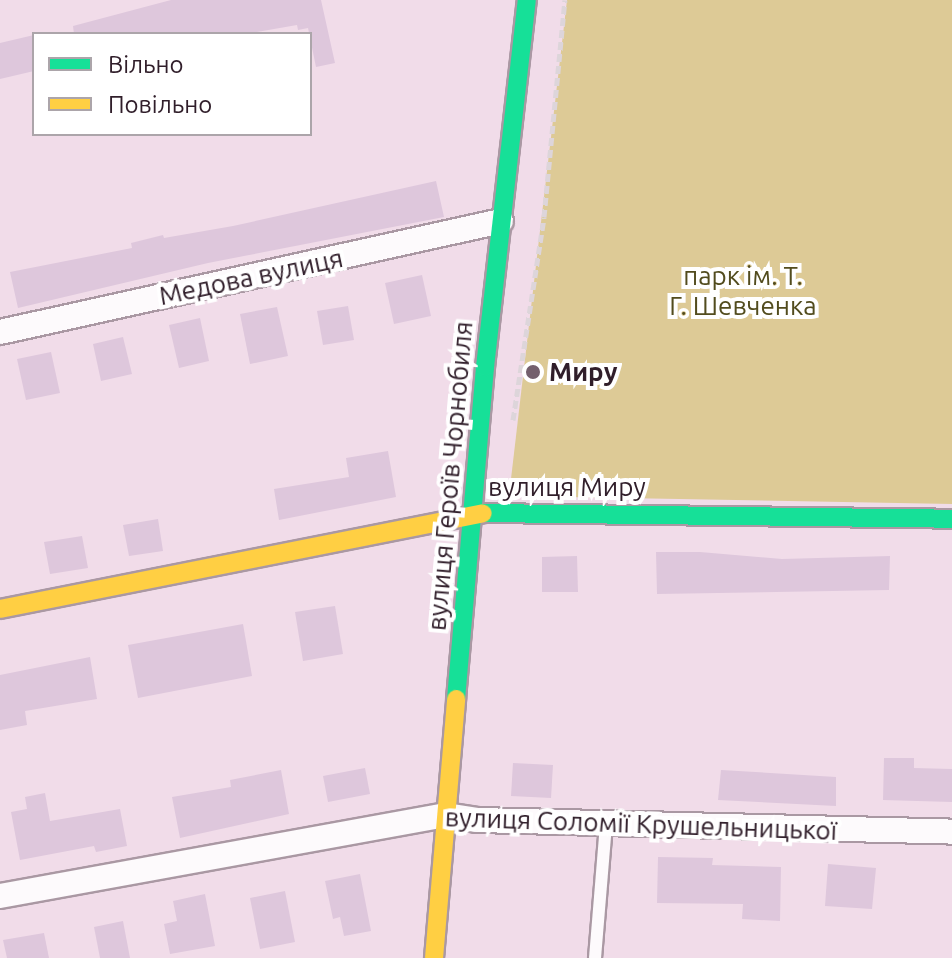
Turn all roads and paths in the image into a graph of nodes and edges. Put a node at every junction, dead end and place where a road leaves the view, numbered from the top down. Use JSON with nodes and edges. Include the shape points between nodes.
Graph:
{"nodes":[{"id":1,"x":527,"y":0,"type":"edge"},
{"id":2,"x":565,"y":0,"type":"edge"},
{"id":3,"x":501,"y":221,"type":"junction"},
{"id":4,"x":0,"y":332,"type":"edge"},
{"id":5,"x":511,"y":435,"type":"dead end"},
{"id":6,"x":473,"y":513,"type":"junction"},
{"id":7,"x":952,"y":519,"type":"edge"},
{"id":8,"x":0,"y":609,"type":"edge"},
{"id":9,"x":446,"y":815,"type":"junction"},
{"id":10,"x":606,"y":824,"type":"junction"},
{"id":11,"x":952,"y":832,"type":"edge"},
{"id":12,"x":0,"y":896,"type":"edge"},
{"id":13,"x":434,"y":958,"type":"edge"},
{"id":14,"x":595,"y":958,"type":"edge"}],
"edges":[{"from":1,"to":3,"type":"street","name":"вулиця Героїв Чорнобиля"},
{"from":2,"to":5,"type":"path","via":[[544,217]]},
{"from":3,"to":4,"type":"street","name":"Медова вулиця"},
{"from":3,"to":6,"type":"street","name":"вулиця Героїв Чорнобиля"},
{"from":6,"to":7,"type":"street","name":"вулиця Миру"},
{"from":6,"to":8,"type":"street","name":"вулиця Миру"},
{"from":6,"to":9,"type":"street","name":"вулиця Героїв Чорнобиля"},
{"from":9,"to":10,"type":"street","name":"вулиця Соломії Крушельницької"},
{"from":9,"to":12,"type":"street","name":"вулиця Соломії Крушельницької"},
{"from":9,"to":13,"type":"street","name":"вулиця Героїв Чорнобиля"},
{"from":10,"to":11,"type":"street","name":"вулиця Соломії Крушельницької"},
{"from":10,"to":14,"type":"lane"}]}
